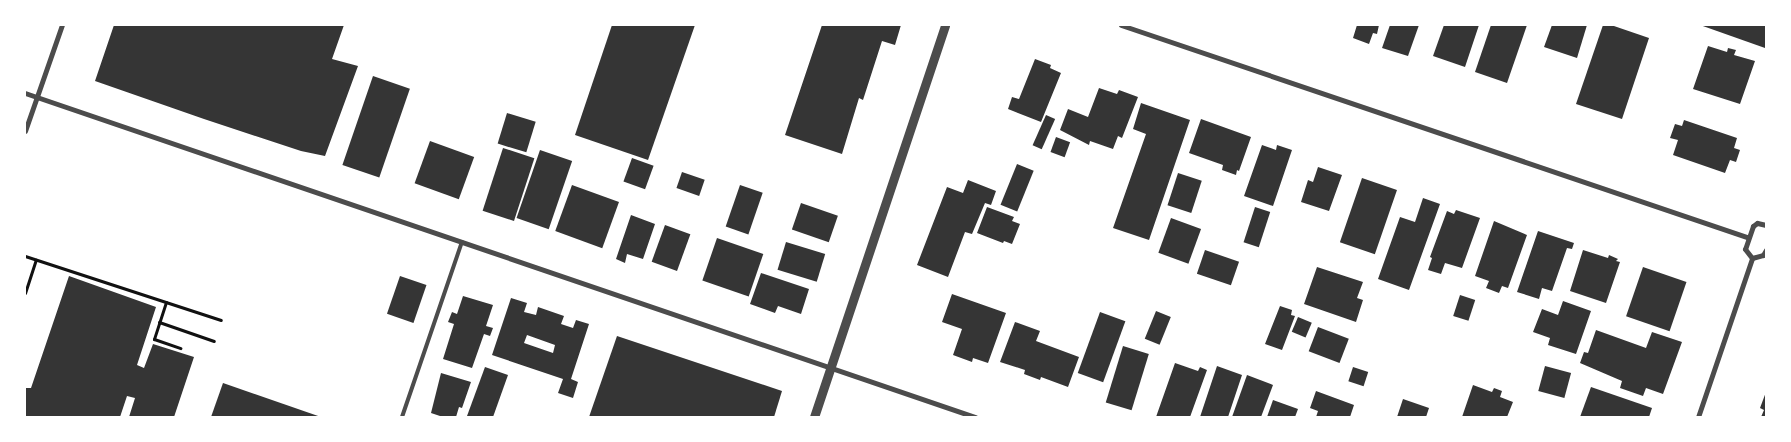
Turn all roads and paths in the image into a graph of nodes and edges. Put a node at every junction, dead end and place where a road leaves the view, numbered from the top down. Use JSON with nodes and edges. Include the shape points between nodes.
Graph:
{"nodes":[{"id":1,"x":62,"y":25,"type":"edge"},
{"id":2,"x":945,"y":25,"type":"edge"},
{"id":3,"x":1121,"y":25,"type":"edge"},
{"id":4,"x":25,"y":93,"type":"edge"},
{"id":5,"x":38,"y":97,"type":"junction"},
{"id":6,"x":25,"y":131,"type":"edge"},
{"id":7,"x":1766,"y":216,"type":"edge"},
{"id":8,"x":1765,"y":224,"type":"edge"},
{"id":9,"x":1747,"y":237,"type":"junction"},
{"id":10,"x":462,"y":241,"type":"junction"},
{"id":11,"x":1766,"y":250,"type":"edge"},
{"id":12,"x":25,"y":256,"type":"edge"},
{"id":13,"x":1752,"y":258,"type":"junction"},
{"id":14,"x":36,"y":260,"type":"junction"},
{"id":15,"x":25,"y":293,"type":"edge"},
{"id":16,"x":166,"y":302,"type":"junction"},
{"id":17,"x":222,"y":320,"type":"dead end"},
{"id":18,"x":160,"y":322,"type":"junction"},
{"id":19,"x":214,"y":341,"type":"dead end"},
{"id":20,"x":180,"y":348,"type":"dead end"},
{"id":21,"x":831,"y":367,"type":"junction"},
{"id":22,"x":402,"y":417,"type":"edge"},
{"id":23,"x":814,"y":417,"type":"edge"},
{"id":24,"x":975,"y":417,"type":"edge"},
{"id":25,"x":1698,"y":417,"type":"edge"}],
"edges":[{"from":1,"to":5,"type":"street"},
{"from":2,"to":21,"type":"street"},
{"from":3,"to":9,"type":"street"},
{"from":4,"to":5,"type":"street"},
{"from":5,"to":6,"type":"street"},
{"from":5,"to":10,"type":"street"},
{"from":7,"to":8,"type":"street"},
{"from":8,"to":9,"type":"street","via":[[1757,223]]},
{"from":9,"to":13,"type":"street","via":[[1745,249]]},
{"from":10,"to":21,"type":"street"},
{"from":10,"to":22,"type":"lane"},
{"from":11,"to":13,"type":"street","via":[[1763,256]]},
{"from":12,"to":14,"type":"path"},
{"from":13,"to":25,"type":"street"},
{"from":14,"to":15,"type":"path"},
{"from":14,"to":16,"type":"path"},
{"from":16,"to":17,"type":"path"},
{"from":16,"to":18,"type":"path"},
{"from":18,"to":19,"type":"path"},
{"from":18,"to":20,"type":"path","via":[[154,338]]},
{"from":21,"to":23,"type":"street"},
{"from":21,"to":24,"type":"street"}]}
